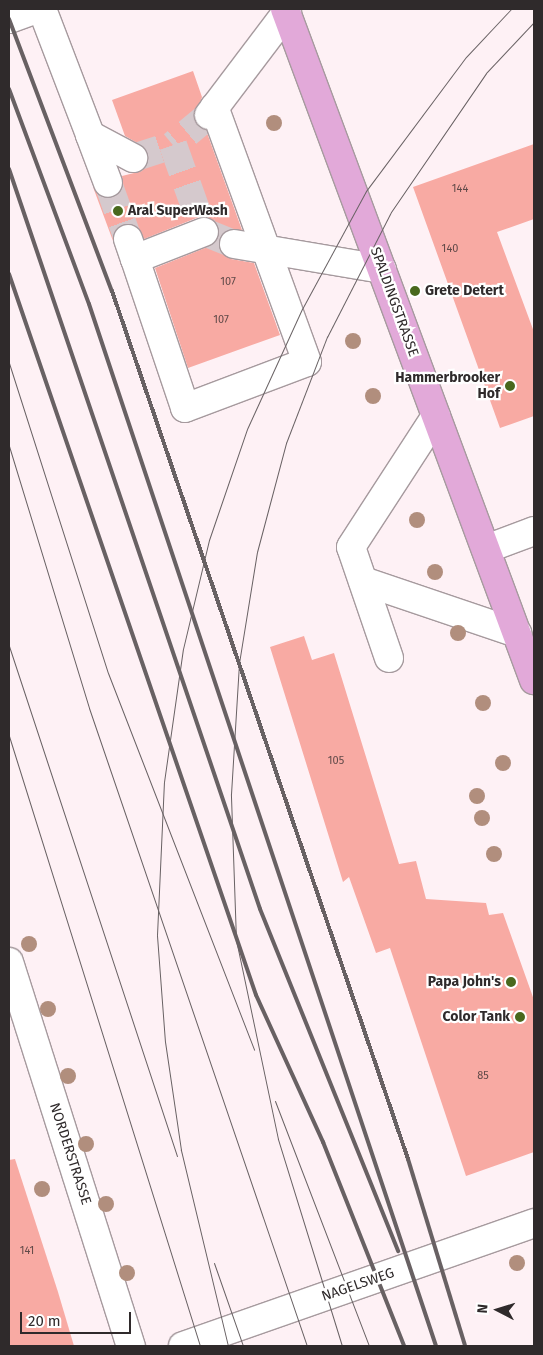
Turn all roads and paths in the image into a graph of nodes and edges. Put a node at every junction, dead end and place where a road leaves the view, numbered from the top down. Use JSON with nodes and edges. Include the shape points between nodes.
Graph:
{"nodes":[{"id":1,"x":37,"y":9,"type":"edge"},
{"id":2,"x":42,"y":9,"type":"edge"},
{"id":3,"x":286,"y":11,"type":"edge"},
{"id":4,"x":9,"y":19,"type":"edge"},
{"id":5,"x":90,"y":136,"type":"junction"},
{"id":6,"x":133,"y":158,"type":"dead end"},
{"id":7,"x":108,"y":183,"type":"tunnel mouth"},
{"id":8,"x":204,"y":232,"type":"dead end"},
{"id":9,"x":234,"y":244,"type":"tunnel mouth"},
{"id":10,"x":268,"y":250,"type":"junction"},
{"id":11,"x":382,"y":269,"type":"junction"},
{"id":12,"x":436,"y":416,"type":"junction"},
{"id":13,"x":534,"y":531,"type":"edge"},
{"id":14,"x":486,"y":550,"type":"junction"},
{"id":15,"x":363,"y":581,"type":"junction"},
{"id":16,"x":517,"y":633,"type":"junction"},
{"id":17,"x":389,"y":658,"type":"dead end"},
{"id":18,"x":534,"y":680,"type":"edge"},
{"id":19,"x":9,"y":962,"type":"edge"},
{"id":20,"x":534,"y":1223,"type":"edge"},
{"id":21,"x":131,"y":1346,"type":"edge"},
{"id":22,"x":183,"y":1346,"type":"edge"}],
"edges":[{"from":1,"to":4,"type":"street"},
{"from":2,"to":5,"type":"street"},
{"from":3,"to":10,"type":"street","via":[[212,111]]},
{"from":3,"to":11,"type":"main road","name":"SPALDINGSTRASSE"},
{"from":5,"to":6,"type":"street"},
{"from":5,"to":7,"type":"street"},
{"from":8,"to":10,"type":"street","via":[[132,249],[185,408],[307,362]]},
{"from":9,"to":10,"type":"street"},
{"from":10,"to":11,"type":"street"},
{"from":11,"to":12,"type":"main road","name":"SPALDINGSTRASSE"},
{"from":12,"to":14,"type":"main road","name":"SPALDINGSTRASSE"},
{"from":12,"to":15,"type":"street","via":[[351,547]]},
{"from":13,"to":14,"type":"street"},
{"from":14,"to":16,"type":"main road","name":"SPALDINGSTRASSE"},
{"from":15,"to":16,"type":"street"},
{"from":15,"to":17,"type":"street"},
{"from":16,"to":18,"type":"main road","name":"SPALDINGSTRASSE"},
{"from":19,"to":21,"type":"street","name":"NORDERSTRASSE"},
{"from":20,"to":22,"type":"street","name":"NAGELSWEG"}]}
